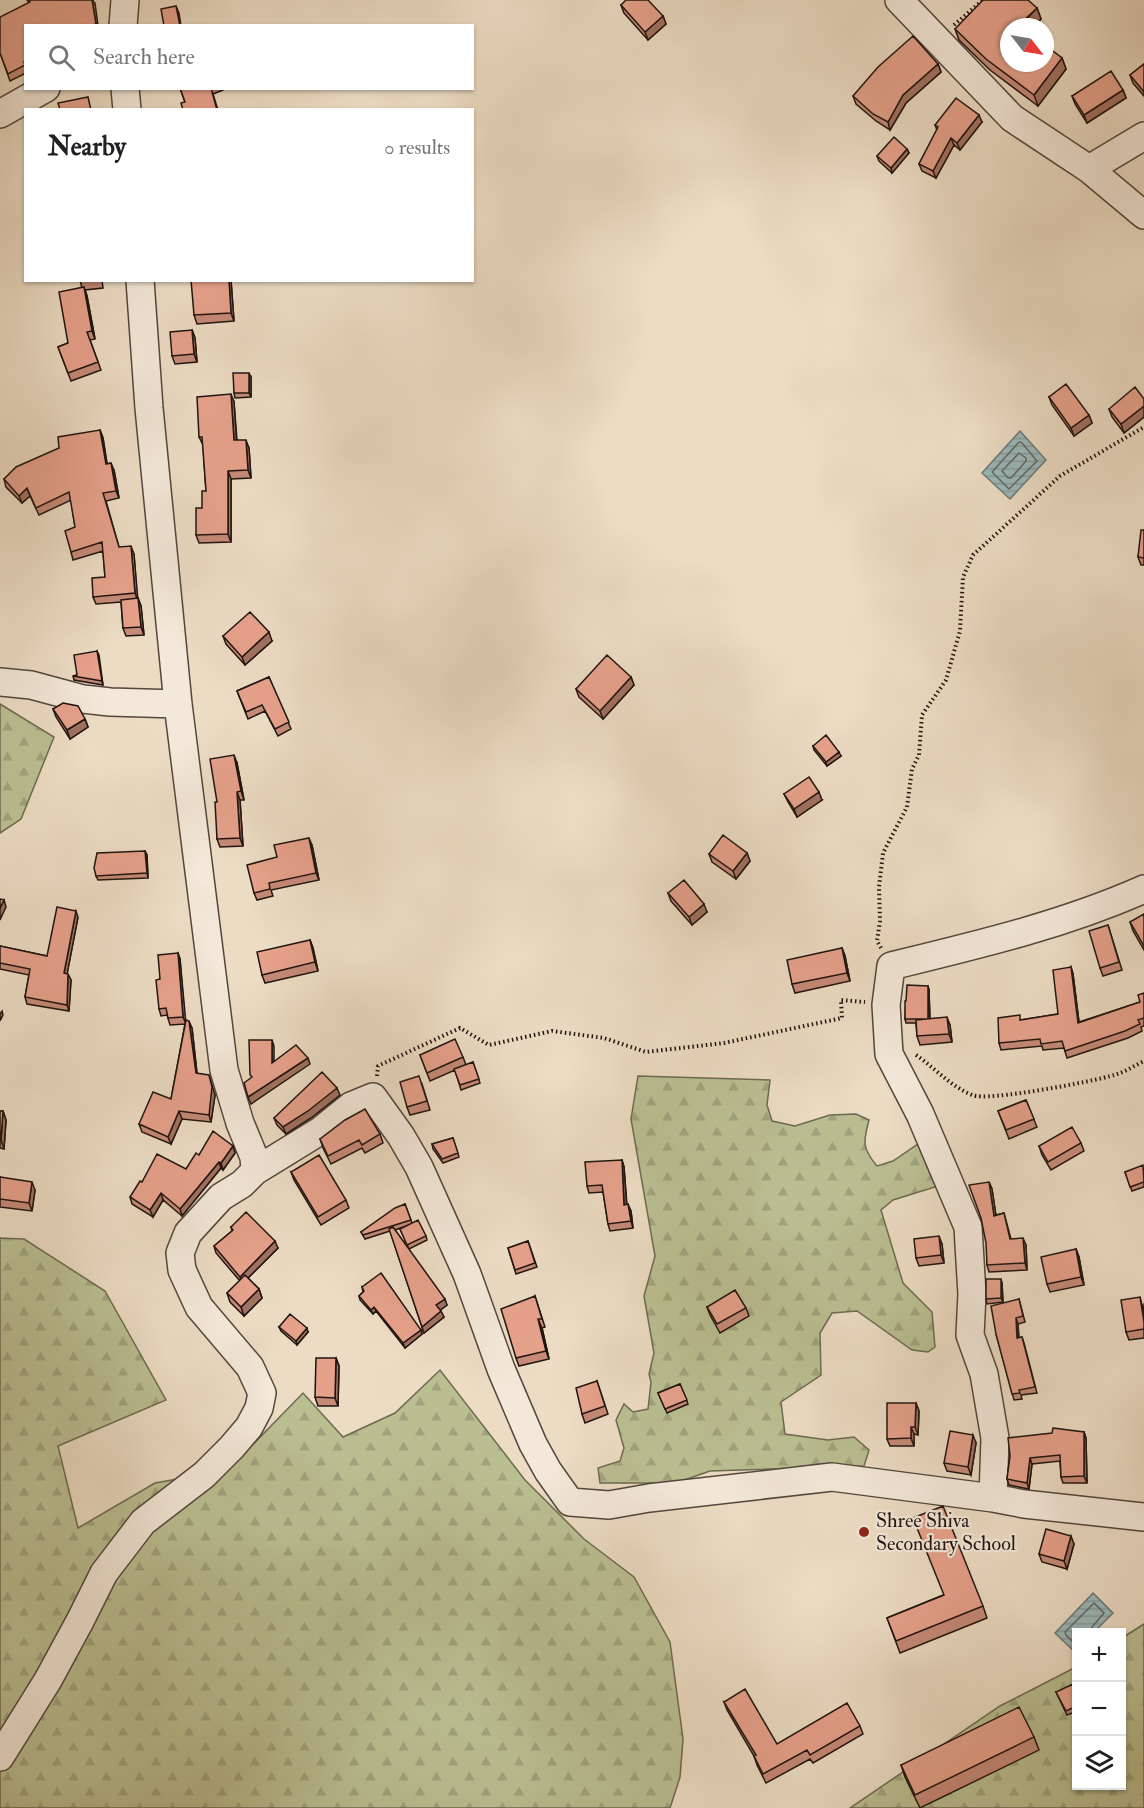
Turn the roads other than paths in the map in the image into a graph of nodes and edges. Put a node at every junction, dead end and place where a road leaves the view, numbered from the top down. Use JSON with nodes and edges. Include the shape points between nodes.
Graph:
{"nodes":[{"id":1,"x":125,"y":0,"type":"edge"},
{"id":2,"x":899,"y":0,"type":"edge"},
{"id":3,"x":123,"y":24,"type":"edge"},
{"id":4,"x":42,"y":90,"type":"edge"},
{"id":5,"x":125,"y":90,"type":"edge"},
{"id":6,"x":127,"y":108,"type":"edge"},
{"id":7,"x":0,"y":114,"type":"edge"},
{"id":8,"x":1144,"y":136,"type":"edge"},
{"id":9,"x":1089,"y":169,"type":"junction"},
{"id":10,"x":1144,"y":215,"type":"edge"},
{"id":11,"x":140,"y":282,"type":"edge"},
{"id":12,"x":0,"y":682,"type":"edge"},
{"id":13,"x":178,"y":704,"type":"junction"},
{"id":14,"x":1144,"y":889,"type":"edge"},
{"id":15,"x":255,"y":1171,"type":"junction"},
{"id":16,"x":993,"y":1498,"type":"junction"},
{"id":17,"x":1144,"y":1517,"type":"edge"},
{"id":18,"x":0,"y":1757,"type":"edge"}],
"edges":[{"from":1,"to":3,"type":"street"},
{"from":2,"to":9,"type":"street","via":[[1012,118]]},
{"from":4,"to":7,"type":"street"},
{"from":5,"to":6,"type":"street"},
{"from":8,"to":9,"type":"street"},
{"from":9,"to":10,"type":"street"},
{"from":11,"to":13,"type":"street"},
{"from":12,"to":13,"type":"street","via":[[31,685],[83,699]]},
{"from":13,"to":15,"type":"street","via":[[224,1070],[254,1156]]},
{"from":14,"to":16,"type":"street","via":[[1012,937],[891,966],[886,1005],[889,1054],[920,1114],[968,1227],[970,1335],[984,1374],[995,1437]]},
{"from":15,"to":16,"type":"street","via":[[351,1107],[373,1097],[419,1167],[467,1274],[533,1444],[570,1502],[609,1505],[832,1477]]},
{"from":15,"to":18,"type":"street","via":[[221,1197],[188,1233],[180,1253],[182,1270],[199,1307],[250,1367],[262,1393],[259,1408],[232,1447],[204,1475],[143,1522],[104,1573],[48,1680]]},
{"from":16,"to":17,"type":"street"}]}
